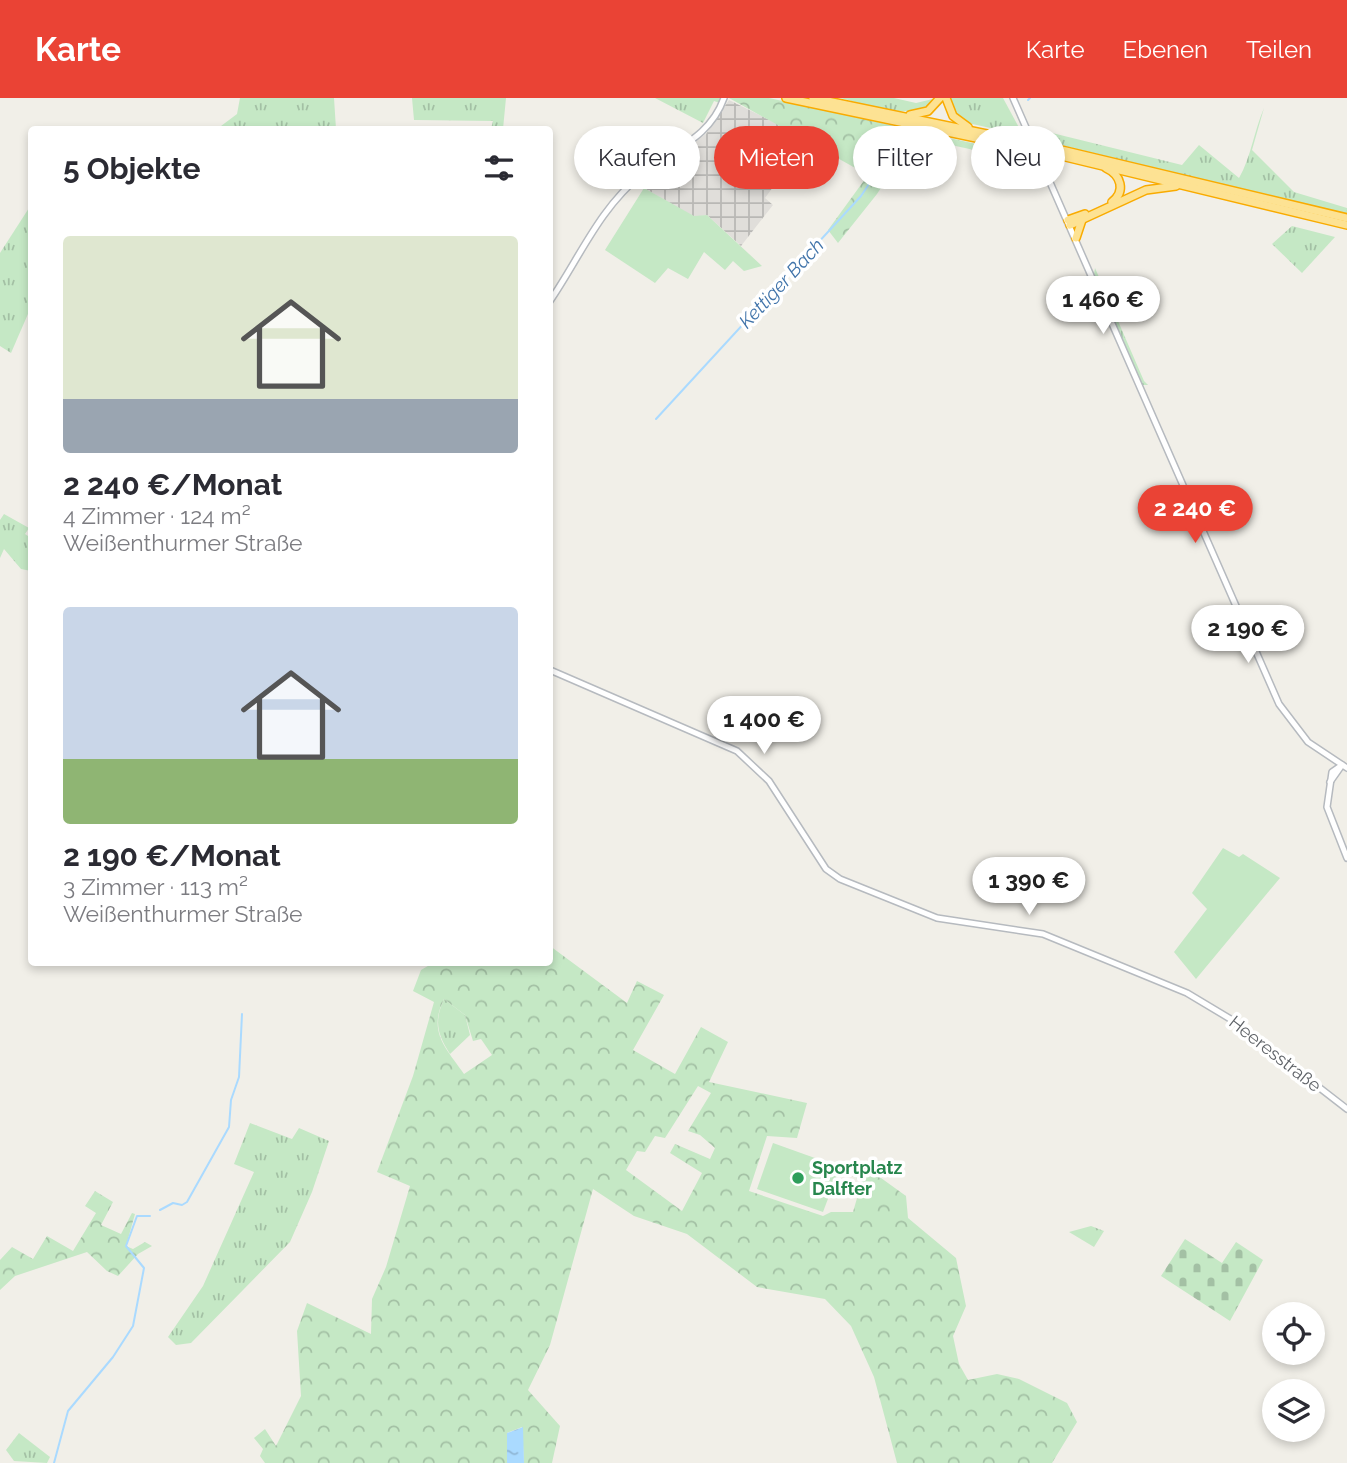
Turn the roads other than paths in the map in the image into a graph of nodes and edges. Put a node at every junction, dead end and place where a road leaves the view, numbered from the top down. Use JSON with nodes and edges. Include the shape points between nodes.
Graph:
{"nodes":[{"id":1,"x":724,"y":98,"type":"edge"},
{"id":2,"x":786,"y":98,"type":"edge"},
{"id":3,"x":813,"y":98,"type":"edge"},
{"id":4,"x":940,"y":98,"type":"edge"},
{"id":5,"x":946,"y":98,"type":"edge"},
{"id":6,"x":1013,"y":98,"type":"edge"},
{"id":7,"x":895,"y":115,"type":"junction"},
{"id":8,"x":971,"y":128,"type":"edge"},
{"id":9,"x":971,"y":131,"type":"edge"},
{"id":10,"x":971,"y":134,"type":"edge"},
{"id":11,"x":1065,"y":153,"type":"edge"},
{"id":12,"x":1065,"y":154,"type":"edge"},
{"id":13,"x":1096,"y":163,"type":"junction"},
{"id":14,"x":1194,"y":186,"type":"junction"},
{"id":15,"x":1347,"y":218,"type":"edge"},
{"id":16,"x":1082,"y":219,"type":"junction"},
{"id":17,"x":1069,"y":222,"type":"junction"},
{"id":18,"x":1347,"y":225,"type":"edge"},
{"id":19,"x":1076,"y":238,"type":"junction"},
{"id":20,"x":553,"y":296,"type":"edge"},
{"id":21,"x":553,"y":671,"type":"edge"},
{"id":22,"x":1323,"y":754,"type":"junction"},
{"id":23,"x":1345,"y":766,"type":"edge"},
{"id":24,"x":1331,"y":775,"type":"junction"},
{"id":25,"x":1329,"y":785,"type":"junction"},
{"id":26,"x":1347,"y":858,"type":"edge"},
{"id":27,"x":1347,"y":1109,"type":"edge"}],
"edges":[{"from":1,"to":20,"type":"street","via":[[703,132],[643,173],[604,212]]},
{"from":2,"to":10,"type":"highway"},
{"from":3,"to":7,"type":"highway"},
{"from":4,"to":7,"type":"highway","via":[[921,114]]},
{"from":5,"to":8,"type":"highway","via":[[956,119]]},
{"from":6,"to":17,"type":"street"},
{"from":7,"to":9,"type":"highway"},
{"from":11,"to":15,"type":"highway"},
{"from":12,"to":13,"type":"highway"},
{"from":13,"to":14,"type":"highway"},
{"from":13,"to":17,"type":"highway","via":[[1116,174],[1121,185],[1118,196]]},
{"from":14,"to":16,"type":"highway","via":[[1151,188]]},
{"from":14,"to":18,"type":"highway"},
{"from":16,"to":17,"type":"highway"},
{"from":16,"to":19,"type":"highway"},
{"from":17,"to":19,"type":"street"},
{"from":19,"to":22,"type":"street","via":[[1276,696],[1294,727]]},
{"from":21,"to":27,"type":"street","name":"Heeresstraße","via":[[720,741],[755,765],[827,869],[840,878],[920,913],[1026,930],[1068,942],[1202,1000]]},
{"from":22,"to":23,"type":"street"},
{"from":22,"to":24,"type":"street"},
{"from":23,"to":24,"type":"street","via":[[1334,768]]},
{"from":23,"to":25,"type":"street"},
{"from":24,"to":25,"type":"street"},
{"from":25,"to":26,"type":"street","via":[[1328,811]]}]}
